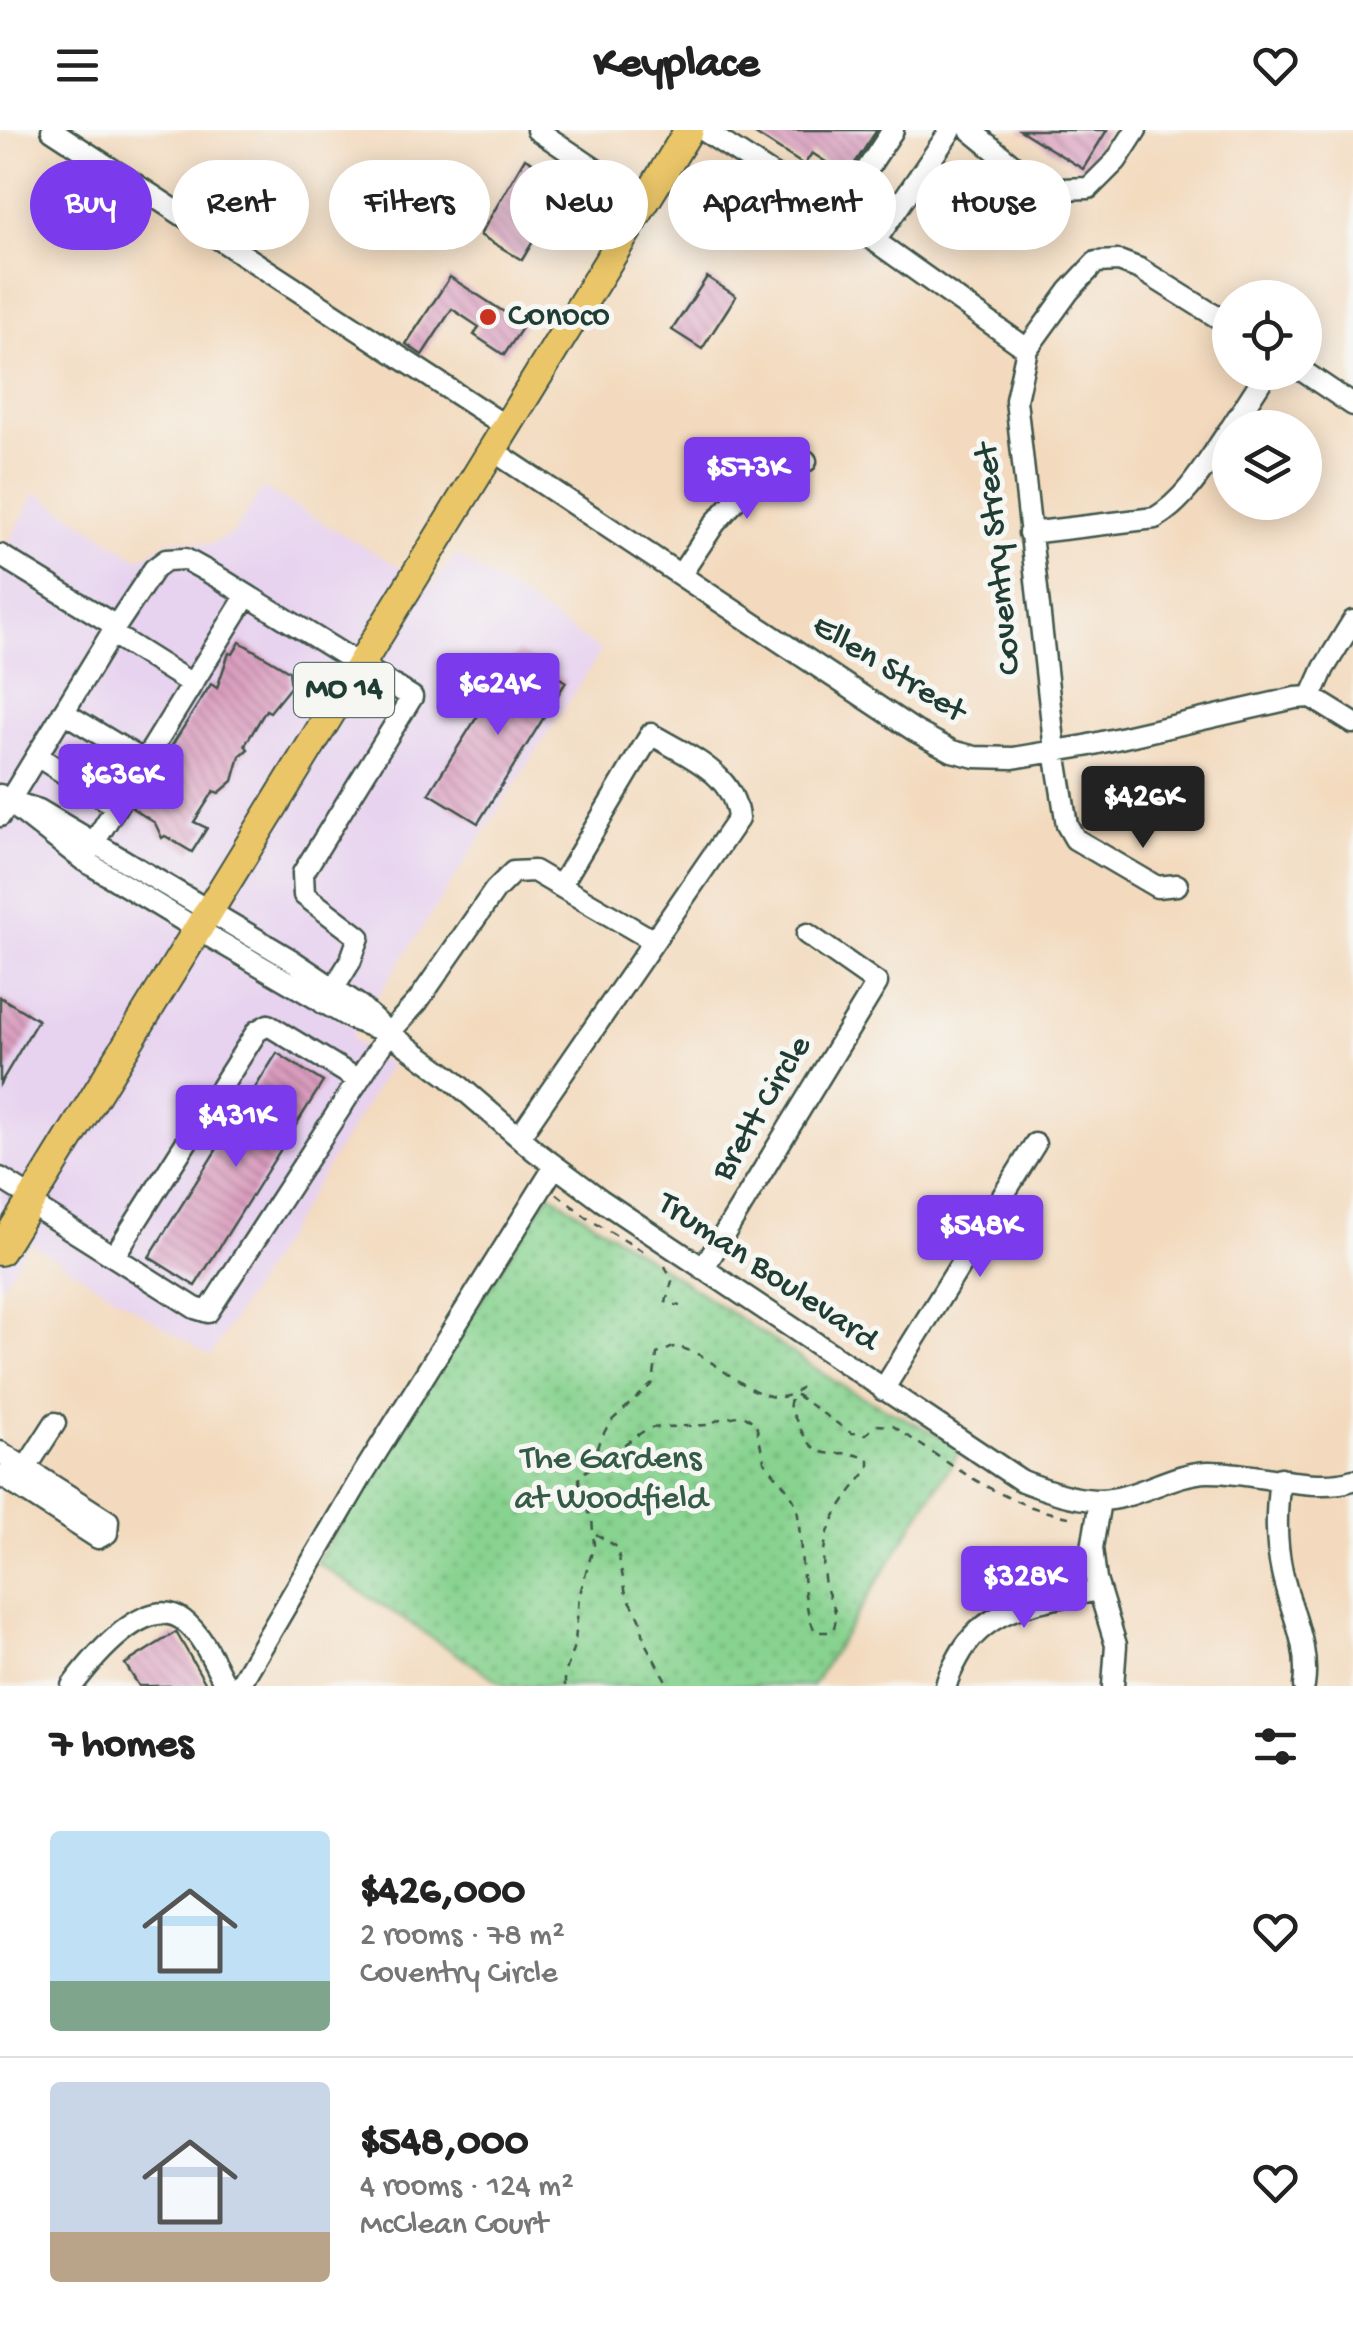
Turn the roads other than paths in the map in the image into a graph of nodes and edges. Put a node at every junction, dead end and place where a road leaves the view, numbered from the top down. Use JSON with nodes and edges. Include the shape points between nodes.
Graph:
{"nodes":[{"id":1,"x":52,"y":130,"type":"edge"},
{"id":2,"x":537,"y":130,"type":"edge"},
{"id":3,"x":893,"y":130,"type":"edge"},
{"id":4,"x":950,"y":130,"type":"edge"},
{"id":5,"x":970,"y":130,"type":"edge"},
{"id":6,"x":1136,"y":130,"type":"edge"},
{"id":7,"x":690,"y":131,"type":"edge"},
{"id":8,"x":582,"y":160,"type":"edge"},
{"id":9,"x":740,"y":160,"type":"edge"},
{"id":10,"x":873,"y":160,"type":"edge"},
{"id":11,"x":648,"y":197,"type":"edge"},
{"id":12,"x":896,"y":210,"type":"edge"},
{"id":13,"x":615,"y":250,"type":"edge"},
{"id":14,"x":888,"y":250,"type":"edge"},
{"id":15,"x":1212,"y":314,"type":"edge"},
{"id":16,"x":1027,"y":348,"type":"junction"},
{"id":17,"x":1322,"y":384,"type":"edge"},
{"id":18,"x":1353,"y":405,"type":"edge"},
{"id":19,"x":499,"y":438,"type":"junction"},
{"id":20,"x":1212,"y":455,"type":"edge"},
{"id":21,"x":806,"y":461,"type":"dead end"},
{"id":22,"x":1029,"y":533,"type":"junction"},
{"id":23,"x":0,"y":556,"type":"edge"},
{"id":24,"x":680,"y":574,"type":"junction"},
{"id":25,"x":247,"y":595,"type":"junction"},
{"id":26,"x":1353,"y":621,"type":"edge"},
{"id":27,"x":114,"y":629,"type":"junction"},
{"id":28,"x":360,"y":665,"type":"junction"},
{"id":29,"x":192,"y":684,"type":"junction"},
{"id":30,"x":1311,"y":697,"type":"junction"},
{"id":31,"x":63,"y":712,"type":"junction"},
{"id":32,"x":1353,"y":723,"type":"edge"},
{"id":33,"x":1055,"y":750,"type":"junction"},
{"id":34,"x":37,"y":756,"type":"junction"},
{"id":35,"x":144,"y":761,"type":"junction"},
{"id":36,"x":3,"y":804,"type":"edge"},
{"id":37,"x":116,"y":806,"type":"junction"},
{"id":38,"x":88,"y":851,"type":"junction"},
{"id":39,"x":561,"y":884,"type":"junction"},
{"id":40,"x":1177,"y":885,"type":"dead end"},
{"id":41,"x":203,"y":920,"type":"junction"},
{"id":42,"x":807,"y":934,"type":"dead end"},
{"id":43,"x":654,"y":941,"type":"junction"},
{"id":44,"x":329,"y":996,"type":"junction"},
{"id":45,"x":389,"y":1033,"type":"junction"},
{"id":46,"x":357,"y":1080,"type":"junction"},
{"id":47,"x":520,"y":1136,"type":"junction"},
{"id":48,"x":1035,"y":1144,"type":"dead end"},
{"id":49,"x":555,"y":1166,"type":"junction"},
{"id":50,"x":0,"y":1178,"type":"edge"},
{"id":51,"x":31,"y":1200,"type":"junction"},
{"id":52,"x":0,"y":1251,"type":"edge"},
{"id":53,"x":114,"y":1256,"type":"junction"},
{"id":54,"x":703,"y":1269,"type":"junction"},
{"id":55,"x":883,"y":1390,"type":"junction"},
{"id":56,"x":54,"y":1423,"type":"dead end"},
{"id":57,"x":0,"y":1452,"type":"edge"},
{"id":58,"x":26,"y":1468,"type":"junction"},
{"id":59,"x":0,"y":1475,"type":"edge"},
{"id":60,"x":1280,"y":1478,"type":"junction"},
{"id":61,"x":1353,"y":1480,"type":"edge"},
{"id":62,"x":1100,"y":1500,"type":"junction"},
{"id":63,"x":1099,"y":1590,"type":"junction"},
{"id":64,"x":72,"y":1686,"type":"edge"},
{"id":65,"x":226,"y":1686,"type":"edge"},
{"id":66,"x":239,"y":1686,"type":"edge"},
{"id":67,"x":946,"y":1686,"type":"edge"},
{"id":68,"x":1114,"y":1686,"type":"edge"},
{"id":69,"x":1304,"y":1686,"type":"edge"}],
"edges":[{"from":1,"to":19,"type":"street","name":"Ellen Street"},
{"from":2,"to":8,"type":"street"},
{"from":3,"to":10,"type":"street"},
{"from":4,"to":12,"type":"street"},
{"from":5,"to":6,"type":"street","via":[[1014,166],[1061,188],[1089,188]]},
{"from":7,"to":9,"type":"street"},
{"from":7,"to":11,"type":"main road","number":"MO 14"},
{"from":13,"to":19,"type":"main road","number":"MO 14"},
{"from":14,"to":16,"type":"street"},
{"from":15,"to":16,"type":"street","name":"Coventry Street","via":[[1119,260],[1096,262]]},
{"from":16,"to":22,"type":"street","name":"Coventry Street","via":[[1016,400]]},
{"from":17,"to":18,"type":"street"},
{"from":19,"to":24,"type":"street","name":"Ellen Street"},
{"from":19,"to":28,"type":"main road","number":"MO 14"},
{"from":20,"to":22,"type":"street","via":[[1188,490],[1155,518]]},
{"from":21,"to":24,"type":"street","via":[[744,490]]},
{"from":22,"to":33,"type":"street","name":"Coventry Street"},
{"from":23,"to":27,"type":"street"},
{"from":24,"to":33,"type":"street","name":"Ellen Street","via":[[952,751],[1013,758]]},
{"from":25,"to":27,"type":"street","via":[[186,559],[166,560]]},
{"from":25,"to":28,"type":"street"},
{"from":25,"to":29,"type":"street"},
{"from":26,"to":30,"type":"street"},
{"from":27,"to":29,"type":"street"},
{"from":27,"to":31,"type":"street"},
{"from":28,"to":41,"type":"main road","number":"MO 14"},
{"from":28,"to":44,"type":"street","via":[[412,697],[303,873],[304,896],[359,937]]},
{"from":29,"to":35,"type":"street"},
{"from":30,"to":32,"type":"street"},
{"from":30,"to":33,"type":"street","name":"Ellen Street"},
{"from":31,"to":34,"type":"street"},
{"from":31,"to":35,"type":"street"},
{"from":33,"to":40,"type":"street","name":"Coventry Street","via":[[1066,825],[1075,838],[1157,887]]},
{"from":34,"to":36,"type":"street"},
{"from":34,"to":37,"type":"street"},
{"from":35,"to":37,"type":"street"},
{"from":36,"to":38,"type":"street","name":"Truman Boulevard"},
{"from":37,"to":38,"type":"street"},
{"from":38,"to":41,"type":"street","name":"Truman Boulevard"},
{"from":39,"to":43,"type":"street"},
{"from":39,"to":43,"type":"street","via":[[652,734],[720,776],[737,802],[738,819]]},
{"from":39,"to":45,"type":"street","via":[[534,871],[512,872]]},
{"from":41,"to":44,"type":"street","name":"Truman Boulevard"},
{"from":41,"to":51,"type":"main road","number":"MO 14"},
{"from":42,"to":54,"type":"street","name":"Brett Circle","via":[[878,983]]},
{"from":43,"to":47,"type":"street"},
{"from":44,"to":45,"type":"street","name":"Truman Boulevard","via":[[352,1019]]},
{"from":45,"to":46,"type":"street"},
{"from":45,"to":47,"type":"street","name":"Truman Boulevard"},
{"from":46,"to":53,"type":"street","via":[[268,1025],[257,1031]]},
{"from":46,"to":53,"type":"street","via":[[208,1312]]},
{"from":47,"to":49,"type":"street","name":"Truman Boulevard"},
{"from":48,"to":55,"type":"street"},
{"from":49,"to":54,"type":"street","name":"Truman Boulevard"},
{"from":49,"to":66,"type":"street"},
{"from":50,"to":51,"type":"street"},
{"from":51,"to":52,"type":"main road","number":"MO 14"},
{"from":51,"to":53,"type":"street"},
{"from":54,"to":55,"type":"street","name":"Truman Boulevard"},
{"from":55,"to":62,"type":"street","name":"Truman Boulevard","via":[[1022,1481],[1062,1496]]},
{"from":56,"to":58,"type":"street"},
{"from":57,"to":58,"type":"street"},
{"from":58,"to":59,"type":"street","via":[[41,1490]]},
{"from":60,"to":61,"type":"street","name":"Truman Boulevard"},
{"from":60,"to":62,"type":"street","name":"Truman Boulevard","via":[[1202,1472]]},
{"from":60,"to":69,"type":"street","via":[[1274,1527],[1305,1648]]},
{"from":62,"to":63,"type":"street","via":[[1092,1548]]},
{"from":63,"to":67,"type":"street","via":[[1012,1608],[984,1623],[964,1646]]},
{"from":63,"to":68,"type":"street","via":[[1116,1645]]},
{"from":64,"to":65,"type":"street","via":[[108,1644],[149,1614],[163,1612],[197,1634]]}]}
